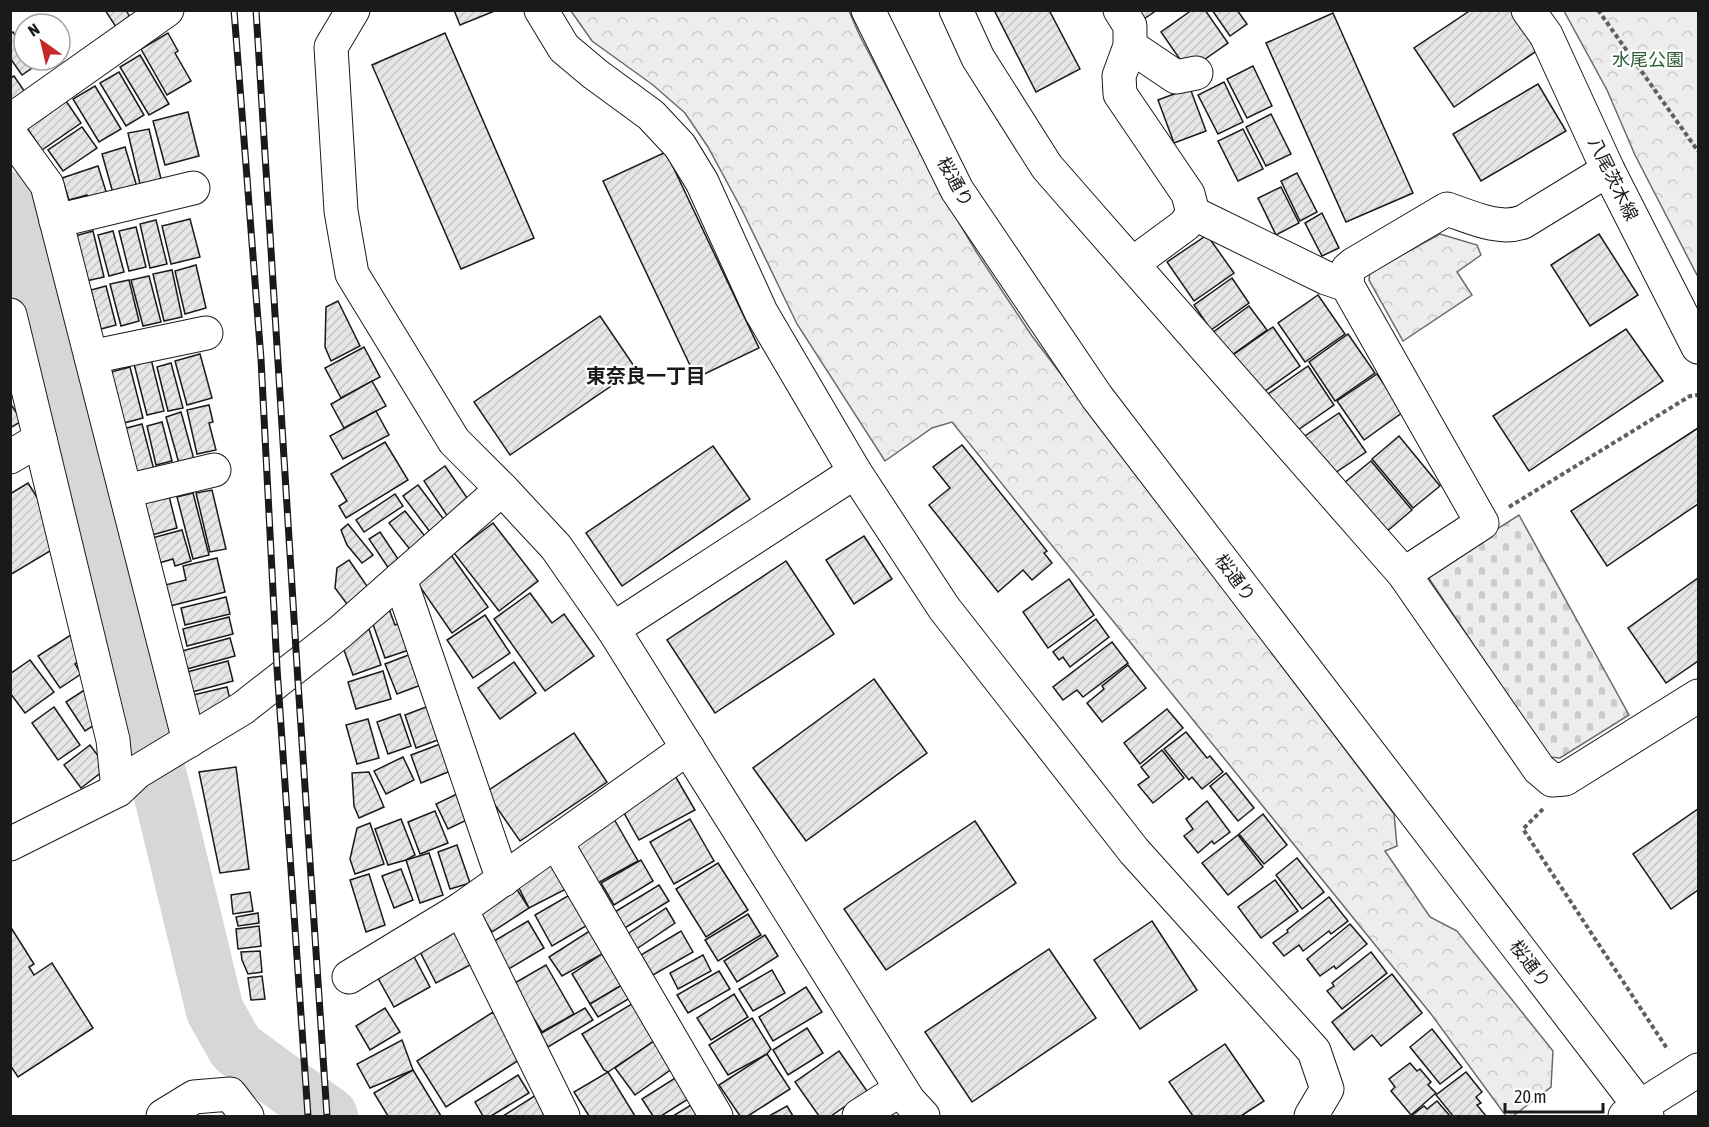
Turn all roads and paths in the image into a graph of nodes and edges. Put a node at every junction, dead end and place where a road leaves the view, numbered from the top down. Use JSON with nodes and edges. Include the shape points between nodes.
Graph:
{"nodes":[{"id":1,"x":167,"y":10,"type":"edge"},
{"id":2,"x":353,"y":10,"type":"edge"},
{"id":3,"x":541,"y":10,"type":"edge"},
{"id":4,"x":868,"y":10,"type":"edge"},
{"id":5,"x":956,"y":10,"type":"edge"},
{"id":6,"x":1120,"y":10,"type":"edge"},
{"id":7,"x":1528,"y":10,"type":"edge"},
{"id":8,"x":1598,"y":10,"type":"edge"},
{"id":9,"x":1130,"y":46,"type":"junction"},
{"id":10,"x":1196,"y":72,"type":"dead end"},
{"id":11,"x":10,"y":122,"type":"edge"},
{"id":12,"x":10,"y":134,"type":"edge"},
{"id":13,"x":1698,"y":151,"type":"edge"},
{"id":14,"x":1608,"y":170,"type":"junction"},
{"id":15,"x":193,"y":188,"type":"dead end"},
{"id":16,"x":1193,"y":213,"type":"junction"},
{"id":17,"x":57,"y":221,"type":"junction"},
{"id":18,"x":1132,"y":264,"type":"junction"},
{"id":19,"x":1347,"y":285,"type":"junction"},
{"id":20,"x":10,"y":315,"type":"edge"},
{"id":21,"x":206,"y":333,"type":"dead end"},
{"id":22,"x":1698,"y":347,"type":"edge"},
{"id":23,"x":91,"y":357,"type":"junction"},
{"id":24,"x":1698,"y":395,"type":"edge"},
{"id":25,"x":40,"y":439,"type":"junction"},
{"id":26,"x":10,"y":457,"type":"edge"},
{"id":27,"x":214,"y":470,"type":"dead end"},
{"id":28,"x":855,"y":472,"type":"junction"},
{"id":29,"x":502,"y":489,"type":"junction"},
{"id":30,"x":126,"y":491,"type":"junction"},
{"id":31,"x":1482,"y":523,"type":"junction"},
{"id":32,"x":1404,"y":574,"type":"junction"},
{"id":33,"x":400,"y":579,"type":"junction"},
{"id":34,"x":613,"y":629,"type":"junction"},
{"id":35,"x":1698,"y":696,"type":"edge"},
{"id":36,"x":189,"y":741,"type":"junction"},
{"id":37,"x":688,"y":748,"type":"junction"},
{"id":38,"x":128,"y":781,"type":"junction"},
{"id":39,"x":1547,"y":806,"type":"dead end"},
{"id":40,"x":556,"y":842,"type":"junction"},
{"id":41,"x":10,"y":844,"type":"edge"},
{"id":42,"x":502,"y":880,"type":"junction"},
{"id":43,"x":460,"y":909,"type":"junction"},
{"id":44,"x":349,"y":976,"type":"dead end"},
{"id":45,"x":1692,"y":1074,"type":"edge"},
{"id":46,"x":901,"y":1089,"type":"junction"},
{"id":47,"x":1637,"y":1113,"type":"edge"},
{"id":48,"x":164,"y":1116,"type":"edge"},
{"id":49,"x":247,"y":1116,"type":"edge"},
{"id":50,"x":563,"y":1116,"type":"edge"},
{"id":51,"x":716,"y":1116,"type":"edge"},
{"id":52,"x":859,"y":1116,"type":"edge"},
{"id":53,"x":923,"y":1116,"type":"edge"},
{"id":54,"x":1311,"y":1116,"type":"edge"}],
"edges":[{"from":1,"to":11,"type":"street"},
{"from":2,"to":29,"type":"street","via":[[331,47],[341,211],[352,274],[454,441]]},
{"from":3,"to":28,"type":"street","via":[[564,48],[651,115],[680,146],[702,182],[761,312]]},
{"from":4,"to":47,"type":"street","name":"桜通り","via":[[957,190],[1097,397]]},
{"from":5,"to":18,"type":"street","via":[[978,58],[1047,167]]},
{"from":6,"to":9,"type":"street","via":[[1130,26]]},
{"from":7,"to":14,"type":"street","name":"八尾茨木線","via":[[1546,35]]},
{"from":8,"to":13,"type":"path"},
{"from":9,"to":10,"type":"street","via":[[1176,77]]},
{"from":9,"to":16,"type":"street","via":[[1119,76],[1120,94],[1188,194]]},
{"from":12,"to":17,"type":"street","via":[[47,185]]},
{"from":14,"to":19,"type":"street","via":[[1512,226],[1447,209],[1354,264],[1348,269]]},
{"from":14,"to":22,"type":"street","name":"八尾茨木線"},
{"from":15,"to":17,"type":"street"},
{"from":16,"to":18,"type":"street","via":[[1185,225]]},
{"from":16,"to":19,"type":"street"},
{"from":17,"to":23,"type":"street"},
{"from":18,"to":32,"type":"street"},
{"from":19,"to":31,"type":"street"},
{"from":20,"to":25,"type":"street"},
{"from":21,"to":23,"type":"street"},
{"from":23,"to":30,"type":"street"},
{"from":24,"to":31,"type":"path","via":[[1690,396]]},
{"from":25,"to":26,"type":"street"},
{"from":25,"to":38,"type":"street","via":[[113,740]]},
{"from":27,"to":30,"type":"street"},
{"from":28,"to":34,"type":"street"},
{"from":28,"to":54,"type":"street","via":[[944,608],[1134,851],[1314,1051],[1327,1089]]},
{"from":29,"to":33,"type":"street"},
{"from":29,"to":34,"type":"street","via":[[556,547]]},
{"from":30,"to":36,"type":"street"},
{"from":31,"to":32,"type":"street"},
{"from":32,"to":35,"type":"street","via":[[1539,769],[1552,780],[1565,779]]},
{"from":33,"to":36,"type":"street","via":[[243,708]]},
{"from":33,"to":42,"type":"street"},
{"from":34,"to":37,"type":"street"},
{"from":36,"to":38,"type":"street"},
{"from":37,"to":40,"type":"street"},
{"from":37,"to":46,"type":"street"},
{"from":38,"to":41,"type":"street"},
{"from":39,"to":45,"type":"path","via":[[1523,829],[1668,1049]]},
{"from":40,"to":42,"type":"street"},
{"from":40,"to":51,"type":"street"},
{"from":42,"to":43,"type":"street"},
{"from":43,"to":44,"type":"street"},
{"from":43,"to":50,"type":"street"},
{"from":45,"to":47,"type":"street"},
{"from":46,"to":52,"type":"street"},
{"from":46,"to":53,"type":"street"},
{"from":48,"to":49,"type":"street","via":[[194,1097],[230,1094]]}]}
